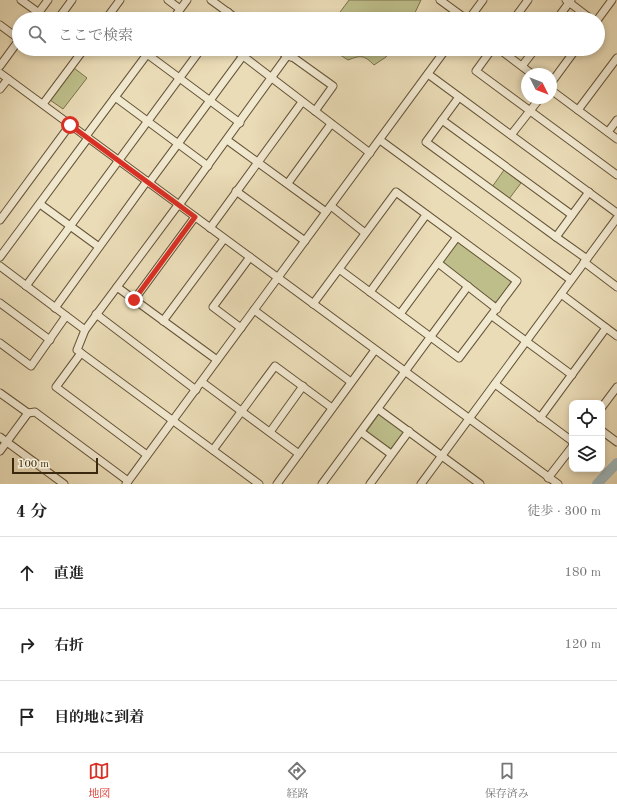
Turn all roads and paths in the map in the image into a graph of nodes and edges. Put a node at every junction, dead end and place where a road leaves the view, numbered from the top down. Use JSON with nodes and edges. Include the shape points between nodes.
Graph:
{"nodes":[{"id":1,"x":21,"y":0,"type":"edge"},
{"id":2,"x":48,"y":0,"type":"edge"},
{"id":3,"x":72,"y":0,"type":"edge"},
{"id":4,"x":120,"y":0,"type":"edge"},
{"id":5,"x":168,"y":0,"type":"edge"},
{"id":6,"x":187,"y":0,"type":"edge"},
{"id":7,"x":211,"y":0,"type":"edge"},
{"id":8,"x":440,"y":0,"type":"edge"},
{"id":9,"x":483,"y":0,"type":"edge"},
{"id":10,"x":528,"y":0,"type":"edge"},
{"id":11,"x":612,"y":0,"type":"edge"},
{"id":12,"x":569,"y":1,"type":"edge"},
{"id":13,"x":448,"y":2,"type":"edge"},
{"id":14,"x":180,"y":9,"type":"junction"},
{"id":15,"x":32,"y":12,"type":"edge"},
{"id":16,"x":39,"y":12,"type":"edge"},
{"id":17,"x":63,"y":12,"type":"edge"},
{"id":18,"x":111,"y":12,"type":"edge"},
{"id":19,"x":178,"y":12,"type":"edge"},
{"id":20,"x":228,"y":12,"type":"edge"},
{"id":21,"x":459,"y":12,"type":"edge"},
{"id":22,"x":474,"y":12,"type":"edge"},
{"id":23,"x":519,"y":12,"type":"edge"},
{"id":24,"x":562,"y":12,"type":"edge"},
{"id":25,"x":582,"y":12,"type":"edge"},
{"id":26,"x":603,"y":12,"type":"edge"},
{"id":27,"x":0,"y":25,"type":"edge"},
{"id":28,"x":12,"y":34,"type":"edge"},
{"id":29,"x":12,"y":49,"type":"edge"},
{"id":30,"x":79,"y":56,"type":"edge"},
{"id":31,"x":146,"y":56,"type":"edge"},
{"id":32,"x":154,"y":56,"type":"edge"},
{"id":33,"x":196,"y":56,"type":"edge"},
{"id":34,"x":243,"y":56,"type":"joint"},
{"id":35,"x":287,"y":56,"type":"joint"},
{"id":36,"x":441,"y":56,"type":"edge"},
{"id":37,"x":487,"y":56,"type":"edge"},
{"id":38,"x":508,"y":56,"type":"edge"},
{"id":39,"x":530,"y":56,"type":"edge"},
{"id":40,"x":571,"y":56,"type":"edge"},
{"id":41,"x":617,"y":58,"type":"edge"},
{"id":42,"x":0,"y":66,"type":"edge"},
{"id":43,"x":522,"y":66,"type":"junction"},
{"id":44,"x":524,"y":68,"type":"edge"},
{"id":45,"x":0,"y":73,"type":"edge"},
{"id":46,"x":428,"y":74,"type":"junction"},
{"id":47,"x":557,"y":75,"type":"edge"},
{"id":48,"x":272,"y":78,"type":"junction"},
{"id":49,"x":8,"y":79,"type":"junction"},
{"id":50,"x":180,"y":79,"type":"junction"},
{"id":51,"x":0,"y":89,"type":"edge"},
{"id":52,"x":557,"y":94,"type":"edge"},
{"id":53,"x":115,"y":97,"type":"junction"},
{"id":54,"x":459,"y":97,"type":"junction"},
{"id":55,"x":210,"y":101,"type":"junction"},
{"id":56,"x":302,"y":102,"type":"junction"},
{"id":57,"x":43,"y":104,"type":"junction"},
{"id":58,"x":535,"y":104,"type":"edge"},
{"id":59,"x":578,"y":110,"type":"junction"},
{"id":60,"x":315,"y":111,"type":"junction"},
{"id":61,"x":530,"y":111,"type":"junction"},
{"id":62,"x":442,"y":120,"type":"junction"},
{"id":63,"x":617,"y":120,"type":"edge"},
{"id":64,"x":148,"y":121,"type":"junction"},
{"id":65,"x":240,"y":123,"type":"junction"},
{"id":66,"x":331,"y":124,"type":"junction"},
{"id":67,"x":70,"y":125,"type":"junction"},
{"id":68,"x":608,"y":132,"type":"junction"},
{"id":69,"x":511,"y":135,"type":"junction"},
{"id":70,"x":87,"y":137,"type":"junction"},
{"id":71,"x":617,"y":139,"type":"edge"},
{"id":72,"x":227,"y":140,"type":"junction"},
{"id":73,"x":380,"y":140,"type":"junction"},
{"id":74,"x":178,"y":144,"type":"junction"},
{"id":75,"x":370,"y":153,"type":"junction"},
{"id":76,"x":118,"y":160,"type":"junction"},
{"id":77,"x":257,"y":162,"type":"junction"},
{"id":78,"x":208,"y":166,"type":"junction"},
{"id":79,"x":617,"y":175,"type":"edge"},
{"id":80,"x":148,"y":182,"type":"junction"},
{"id":81,"x":288,"y":183,"type":"junction"},
{"id":82,"x":236,"y":191,"type":"junction"},
{"id":83,"x":589,"y":192,"type":"junction"},
{"id":84,"x":40,"y":204,"type":"junction"},
{"id":85,"x":179,"y":205,"type":"junction"},
{"id":86,"x":328,"y":209,"type":"junction"},
{"id":87,"x":617,"y":213,"type":"edge"},
{"id":88,"x":426,"y":215,"type":"junction"},
{"id":89,"x":572,"y":215,"type":"junction"},
{"id":90,"x":195,"y":217,"type":"junction"},
{"id":91,"x":617,"y":218,"type":"edge"},
{"id":92,"x":0,"y":220,"type":"edge"},
{"id":93,"x":71,"y":226,"type":"junction"},
{"id":94,"x":210,"y":228,"type":"junction"},
{"id":95,"x":366,"y":233,"type":"junction"},
{"id":96,"x":457,"y":237,"type":"junction"},
{"id":97,"x":556,"y":237,"type":"junction"},
{"id":98,"x":224,"y":239,"type":"junction"},
{"id":99,"x":305,"y":241,"type":"junction"},
{"id":100,"x":98,"y":247,"type":"junction"},
{"id":101,"x":0,"y":256,"type":"edge"},
{"id":102,"x":250,"y":258,"type":"junction"},
{"id":103,"x":586,"y":261,"type":"junction"},
{"id":104,"x":438,"y":263,"type":"junction"},
{"id":105,"x":0,"y":266,"type":"edge"},
{"id":106,"x":339,"y":269,"type":"junction"},
{"id":107,"x":278,"y":278,"type":"junction"},
{"id":108,"x":571,"y":280,"type":"junction"},
{"id":109,"x":616,"y":285,"type":"edge"},
{"id":110,"x":26,"y":286,"type":"junction"},
{"id":111,"x":468,"y":286,"type":"junction"},
{"id":112,"x":117,"y":287,"type":"junction"},
{"id":113,"x":370,"y":292,"type":"junction"},
{"id":114,"x":561,"y":294,"type":"junction"},
{"id":115,"x":134,"y":300,"type":"junction"},
{"id":116,"x":0,"y":303,"type":"edge"},
{"id":117,"x":313,"y":304,"type":"junction"},
{"id":118,"x":55,"y":308,"type":"junction"},
{"id":119,"x":497,"y":309,"type":"junction"},
{"id":120,"x":254,"y":310,"type":"junction"},
{"id":121,"x":96,"y":314,"type":"junction"},
{"id":122,"x":400,"y":314,"type":"junction"},
{"id":123,"x":66,"y":316,"type":"junction"},
{"id":124,"x":492,"y":316,"type":"junction"},
{"id":125,"x":163,"y":322,"type":"junction"},
{"id":126,"x":241,"y":328,"type":"junction"},
{"id":127,"x":606,"y":328,"type":"junction"},
{"id":128,"x":85,"y":330,"type":"junction"},
{"id":129,"x":617,"y":336,"type":"edge"},
{"id":130,"x":431,"y":337,"type":"junction"},
{"id":131,"x":50,"y":340,"type":"junction"},
{"id":132,"x":527,"y":341,"type":"junction"},
{"id":133,"x":0,"y":343,"type":"edge"},
{"id":134,"x":375,"y":350,"type":"junction"},
{"id":135,"x":81,"y":353,"type":"junction"},
{"id":136,"x":217,"y":360,"type":"junction"},
{"id":137,"x":405,"y":372,"type":"junction"},
{"id":138,"x":572,"y":375,"type":"junction"},
{"id":139,"x":202,"y":382,"type":"junction"},
{"id":140,"x":351,"y":382,"type":"junction"},
{"id":141,"x":495,"y":384,"type":"junction"},
{"id":142,"x":303,"y":386,"type":"junction"},
{"id":143,"x":617,"y":387,"type":"edge"},
{"id":144,"x":196,"y":390,"type":"junction"},
{"id":145,"x":0,"y":393,"type":"edge"},
{"id":146,"x":605,"y":403,"type":"edge"},
{"id":147,"x":332,"y":408,"type":"junction"},
{"id":148,"x":378,"y":409,"type":"junction"},
{"id":149,"x":242,"y":412,"type":"junction"},
{"id":150,"x":28,"y":413,"type":"junction"},
{"id":151,"x":540,"y":418,"type":"junction"},
{"id":152,"x":469,"y":419,"type":"junction"},
{"id":153,"x":173,"y":420,"type":"junction"},
{"id":154,"x":409,"y":431,"type":"junction"},
{"id":155,"x":270,"y":432,"type":"junction"},
{"id":156,"x":361,"y":432,"type":"junction"},
{"id":157,"x":605,"y":433,"type":"edge"},
{"id":158,"x":0,"y":437,"type":"edge"},
{"id":159,"x":569,"y":439,"type":"edge"},
{"id":160,"x":7,"y":442,"type":"junction"},
{"id":161,"x":617,"y":442,"type":"edge"},
{"id":162,"x":213,"y":450,"type":"junction"},
{"id":163,"x":0,"y":451,"type":"edge"},
{"id":164,"x":569,"y":451,"type":"edge"},
{"id":165,"x":299,"y":454,"type":"junction"},
{"id":166,"x":392,"y":454,"type":"junction"},
{"id":167,"x":147,"y":455,"type":"junction"},
{"id":168,"x":441,"y":456,"type":"junction"},
{"id":169,"x":548,"y":478,"type":"junction"},
{"id":170,"x":127,"y":482,"type":"edge"},
{"id":171,"x":279,"y":483,"type":"edge"},
{"id":172,"x":476,"y":483,"type":"edge"},
{"id":173,"x":64,"y":484,"type":"edge"},
{"id":174,"x":259,"y":484,"type":"edge"},
{"id":175,"x":322,"y":484,"type":"edge"},
{"id":176,"x":370,"y":484,"type":"edge"},
{"id":177,"x":420,"y":484,"type":"edge"},
{"id":178,"x":558,"y":484,"type":"edge"}],
"edges":[{"from":1,"to":15,"type":"street"},
{"from":2,"to":16,"type":"street"},
{"from":3,"to":17,"type":"street"},
{"from":4,"to":18,"type":"street"},
{"from":5,"to":14,"type":"street"},
{"from":6,"to":14,"type":"street"},
{"from":7,"to":20,"type":"street"},
{"from":8,"to":13,"type":"street"},
{"from":9,"to":22,"type":"street"},
{"from":10,"to":23,"type":"street"},
{"from":11,"to":26,"type":"street"},
{"from":12,"to":24,"type":"street"},
{"from":12,"to":25,"type":"street"},
{"from":13,"to":21,"type":"street"},
{"from":14,"to":19,"type":"street"},
{"from":27,"to":28,"type":"street"},
{"from":29,"to":42,"type":"street"},
{"from":30,"to":57,"type":"street"},
{"from":31,"to":53,"type":"street"},
{"from":32,"to":50,"type":"street"},
{"from":33,"to":50,"type":"street"},
{"from":34,"to":48,"type":"street"},
{"from":34,"to":55,"type":"street"},
{"from":35,"to":48,"type":"street"},
{"from":35,"to":60,"type":"street","via":[[294,58],[333,86]]},
{"from":36,"to":46,"type":"street"},
{"from":37,"to":61,"type":"street","via":[[476,71]]},
{"from":38,"to":43,"type":"street"},
{"from":39,"to":43,"type":"street"},
{"from":40,"to":47,"type":"street"},
{"from":41,"to":59,"type":"street"},
{"from":43,"to":44,"type":"street"},
{"from":45,"to":49,"type":"street"},
{"from":46,"to":54,"type":"street"},
{"from":46,"to":73,"type":"street"},
{"from":48,"to":56,"type":"street"},
{"from":48,"to":65,"type":"street"},
{"from":49,"to":51,"type":"street"},
{"from":49,"to":57,"type":"street"},
{"from":50,"to":55,"type":"street"},
{"from":50,"to":64,"type":"street"},
{"from":52,"to":59,"type":"street"},
{"from":53,"to":64,"type":"street"},
{"from":53,"to":70,"type":"street"},
{"from":54,"to":62,"type":"street"},
{"from":54,"to":69,"type":"street"},
{"from":55,"to":65,"type":"street"},
{"from":55,"to":74,"type":"street"},
{"from":56,"to":60,"type":"street"},
{"from":56,"to":77,"type":"street"},
{"from":57,"to":67,"type":"street"},
{"from":58,"to":61,"type":"street"},
{"from":59,"to":68,"type":"street"},
{"from":60,"to":66,"type":"street"},
{"from":61,"to":69,"type":"street"},
{"from":61,"to":79,"type":"street"},
{"from":62,"to":89,"type":"street"},
{"from":62,"to":97,"type":"street","via":[[426,142]]},
{"from":63,"to":68,"type":"street"},
{"from":64,"to":74,"type":"street"},
{"from":64,"to":76,"type":"street"},
{"from":65,"to":72,"type":"street"},
{"from":66,"to":75,"type":"street"},
{"from":66,"to":81,"type":"street"},
{"from":67,"to":70,"type":"street"},
{"from":67,"to":92,"type":"street"},
{"from":68,"to":71,"type":"street"},
{"from":69,"to":83,"type":"street"},
{"from":70,"to":76,"type":"street"},
{"from":70,"to":84,"type":"street"},
{"from":72,"to":77,"type":"street"},
{"from":72,"to":78,"type":"street"},
{"from":73,"to":75,"type":"street"},
{"from":73,"to":108,"type":"street"},
{"from":74,"to":78,"type":"street"},
{"from":74,"to":80,"type":"street"},
{"from":75,"to":86,"type":"street"},
{"from":76,"to":80,"type":"street"},
{"from":76,"to":93,"type":"street"},
{"from":77,"to":81,"type":"street"},
{"from":77,"to":82,"type":"street"},
{"from":78,"to":85,"type":"street"},
{"from":80,"to":85,"type":"street"},
{"from":80,"to":100,"type":"street"},
{"from":81,"to":86,"type":"street"},
{"from":82,"to":94,"type":"street"},
{"from":82,"to":99,"type":"street"},
{"from":83,"to":87,"type":"street"},
{"from":83,"to":89,"type":"street"},
{"from":84,"to":93,"type":"street"},
{"from":84,"to":101,"type":"street"},
{"from":85,"to":90,"type":"street"},
{"from":85,"to":112,"type":"street"},
{"from":86,"to":95,"type":"street"},
{"from":86,"to":99,"type":"street"},
{"from":88,"to":95,"type":"street","via":[[396,192]]},
{"from":88,"to":96,"type":"street"},
{"from":88,"to":113,"type":"street"},
{"from":89,"to":97,"type":"street"},
{"from":90,"to":94,"type":"street"},
{"from":90,"to":115,"type":"street"},
{"from":91,"to":103,"type":"street"},
{"from":93,"to":100,"type":"street"},
{"from":93,"to":110,"type":"street"},
{"from":94,"to":98,"type":"street"},
{"from":95,"to":106,"type":"street"},
{"from":96,"to":104,"type":"street"},
{"from":96,"to":119,"type":"street","via":[[517,281]]},
{"from":97,"to":103,"type":"street"},
{"from":98,"to":102,"type":"street"},
{"from":98,"to":125,"type":"street"},
{"from":99,"to":107,"type":"street"},
{"from":100,"to":118,"type":"street"},
{"from":102,"to":107,"type":"street"},
{"from":102,"to":126,"type":"street","via":[[213,307]]},
{"from":103,"to":108,"type":"street"},
{"from":103,"to":109,"type":"street"},
{"from":104,"to":111,"type":"street"},
{"from":104,"to":122,"type":"street"},
{"from":105,"to":110,"type":"street"},
{"from":106,"to":113,"type":"street"},
{"from":106,"to":117,"type":"street"},
{"from":107,"to":117,"type":"street"},
{"from":107,"to":120,"type":"street"},
{"from":108,"to":114,"type":"street"},
{"from":110,"to":118,"type":"street"},
{"from":111,"to":119,"type":"street"},
{"from":111,"to":130,"type":"street"},
{"from":112,"to":115,"type":"street"},
{"from":112,"to":121,"type":"street"},
{"from":113,"to":122,"type":"street"},
{"from":114,"to":127,"type":"street"},
{"from":114,"to":132,"type":"street"},
{"from":115,"to":125,"type":"street"},
{"from":116,"to":131,"type":"street"},
{"from":117,"to":134,"type":"street"},
{"from":118,"to":123,"type":"street"},
{"from":119,"to":124,"type":"street"},
{"from":120,"to":126,"type":"street"},
{"from":120,"to":140,"type":"street"},
{"from":121,"to":128,"type":"street"},
{"from":121,"to":144,"type":"street"},
{"from":122,"to":130,"type":"street"},
{"from":123,"to":128,"type":"street"},
{"from":123,"to":131,"type":"street"},
{"from":124,"to":130,"type":"street","via":[[459,358]]},
{"from":124,"to":132,"type":"street"},
{"from":125,"to":136,"type":"street"},
{"from":126,"to":136,"type":"street"},
{"from":127,"to":129,"type":"street"},
{"from":127,"to":138,"type":"street"},
{"from":128,"to":135,"type":"street","via":[[77,350]]},
{"from":130,"to":137,"type":"street"},
{"from":131,"to":133,"type":"street","via":[[31,366]]},
{"from":132,"to":138,"type":"street"},
{"from":132,"to":141,"type":"street"},
{"from":134,"to":137,"type":"street"},
{"from":134,"to":140,"type":"street"},
{"from":135,"to":153,"type":"street"},
{"from":135,"to":167,"type":"street","via":[[56,388]]},
{"from":136,"to":139,"type":"street"},
{"from":137,"to":148,"type":"street"},
{"from":137,"to":152,"type":"street"},
{"from":138,"to":151,"type":"street"},
{"from":139,"to":144,"type":"street"},
{"from":139,"to":149,"type":"street"},
{"from":140,"to":147,"type":"street"},
{"from":141,"to":151,"type":"street"},
{"from":141,"to":152,"type":"street"},
{"from":142,"to":147,"type":"street"},
{"from":142,"to":149,"type":"street","via":[[275,366]]},
{"from":142,"to":155,"type":"street"},
{"from":143,"to":146,"type":"street"},
{"from":144,"to":153,"type":"street"},
{"from":145,"to":150,"type":"street"},
{"from":147,"to":165,"type":"street"},
{"from":148,"to":154,"type":"street"},
{"from":148,"to":156,"type":"street"},
{"from":149,"to":155,"type":"street"},
{"from":149,"to":162,"type":"street"},
{"from":150,"to":160,"type":"street"},
{"from":150,"to":170,"type":"street","via":[[35,412]]},
{"from":151,"to":159,"type":"street"},
{"from":152,"to":168,"type":"street"},
{"from":152,"to":169,"type":"street"},
{"from":153,"to":162,"type":"street"},
{"from":153,"to":167,"type":"street"},
{"from":154,"to":166,"type":"street"},
{"from":154,"to":168,"type":"street"},
{"from":155,"to":165,"type":"street"},
{"from":156,"to":166,"type":"street"},
{"from":156,"to":175,"type":"street"},
{"from":157,"to":161,"type":"street"},
{"from":158,"to":160,"type":"street"},
{"from":160,"to":163,"type":"street"},
{"from":160,"to":173,"type":"street"},
{"from":162,"to":174,"type":"street"},
{"from":164,"to":169,"type":"street"},
{"from":165,"to":171,"type":"street"},
{"from":166,"to":176,"type":"street"},
{"from":167,"to":170,"type":"street"},
{"from":168,"to":172,"type":"street"},
{"from":168,"to":177,"type":"street"},
{"from":169,"to":178,"type":"street"}]}
